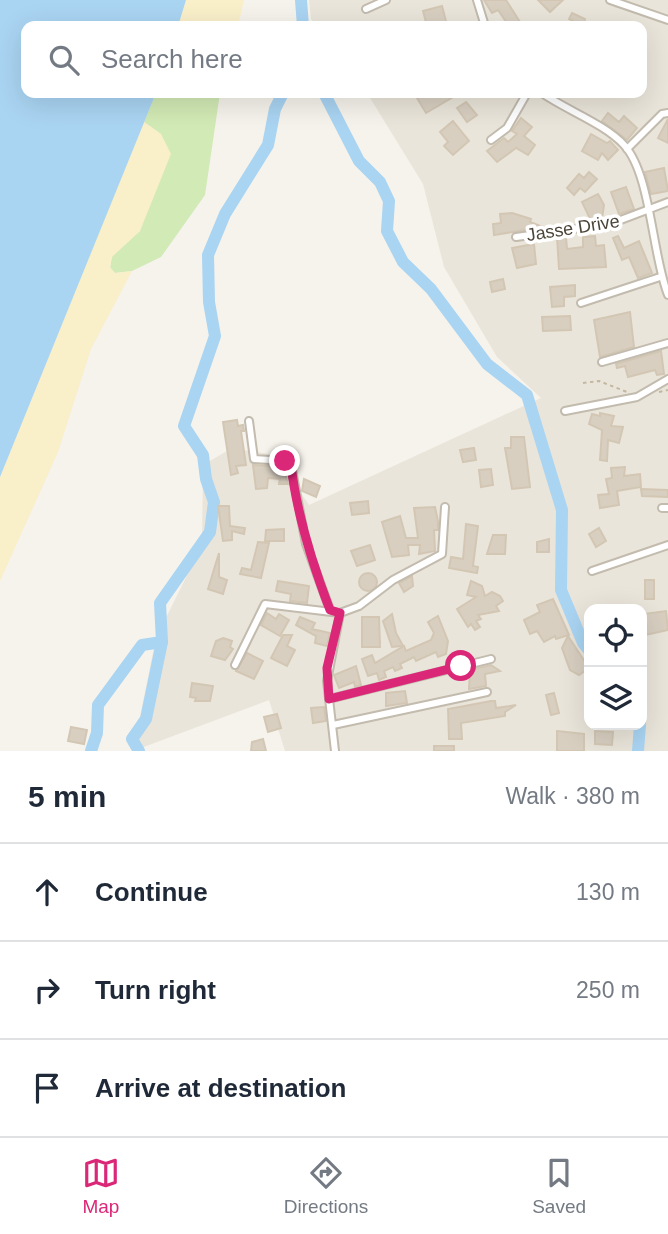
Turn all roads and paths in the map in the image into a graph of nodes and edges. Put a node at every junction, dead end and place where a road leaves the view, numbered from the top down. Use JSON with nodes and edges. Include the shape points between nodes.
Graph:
{"nodes":[{"id":1,"x":386,"y":0,"type":"edge"},
{"id":2,"x":477,"y":0,"type":"edge"},
{"id":3,"x":610,"y":0,"type":"edge"},
{"id":4,"x":636,"y":0,"type":"edge"},
{"id":5,"x":633,"y":8,"type":"junction"},
{"id":6,"x":366,"y":9,"type":"dead end"},
{"id":7,"x":668,"y":20,"type":"edge"},
{"id":8,"x":483,"y":21,"type":"edge"},
{"id":9,"x":524,"y":98,"type":"edge"},
{"id":10,"x":550,"y":98,"type":"edge"},
{"id":11,"x":668,"y":113,"type":"edge"},
{"id":12,"x":491,"y":140,"type":"dead end"},
{"id":13,"x":627,"y":149,"type":"junction"},
{"id":14,"x":668,"y":202,"type":"edge"},
{"id":15,"x":648,"y":209,"type":"junction"},
{"id":16,"x":516,"y":237,"type":"dead end"},
{"id":17,"x":660,"y":277,"type":"junction"},
{"id":18,"x":668,"y":295,"type":"edge"},
{"id":19,"x":581,"y":303,"type":"dead end"},
{"id":20,"x":668,"y":343,"type":"edge"},
{"id":21,"x":603,"y":362,"type":"dead end"},
{"id":22,"x":668,"y":379,"type":"edge"},
{"id":23,"x":583,"y":383,"type":"dead end"},
{"id":24,"x":668,"y":390,"type":"edge"},
{"id":25,"x":658,"y":393,"type":"dead end"},
{"id":26,"x":638,"y":397,"type":"junction"},
{"id":27,"x":565,"y":411,"type":"dead end"},
{"id":28,"x":249,"y":421,"type":"dead end"},
{"id":29,"x":445,"y":506,"type":"dead end"},
{"id":30,"x":668,"y":545,"type":"edge"},
{"id":31,"x":592,"y":571,"type":"dead end"},
{"id":32,"x":330,"y":610,"type":"junction"},
{"id":33,"x":340,"y":613,"type":"junction"},
{"id":34,"x":491,"y":659,"type":"dead end"},
{"id":35,"x":235,"y":665,"type":"dead end"},
{"id":36,"x":487,"y":692,"type":"dead end"},
{"id":37,"x":329,"y":699,"type":"junction"},
{"id":38,"x":333,"y":725,"type":"junction"},
{"id":39,"x":335,"y":751,"type":"edge"}],
"edges":[{"from":1,"to":6,"type":"street"},
{"from":2,"to":8,"type":"street"},
{"from":3,"to":5,"type":"street"},
{"from":4,"to":5,"type":"street"},
{"from":5,"to":7,"type":"street"},
{"from":9,"to":12,"type":"street","via":[[507,128]]},
{"from":10,"to":13,"type":"street"},
{"from":11,"to":13,"type":"street"},
{"from":13,"to":15,"type":"street"},
{"from":14,"to":15,"type":"street","name":"Jasse Drive"},
{"from":15,"to":16,"type":"street","name":"Jasse Drive","via":[[610,224]]},
{"from":15,"to":17,"type":"street"},
{"from":17,"to":18,"type":"street"},
{"from":17,"to":19,"type":"street"},
{"from":20,"to":21,"type":"street"},
{"from":22,"to":26,"type":"street"},
{"from":23,"to":26,"type":"path","via":[[599,380]]},
{"from":24,"to":25,"type":"path"},
{"from":26,"to":27,"type":"street"},
{"from":28,"to":32,"type":"street","via":[[254,459],[291,465],[306,544]]},
{"from":29,"to":33,"type":"street","via":[[442,554]]},
{"from":30,"to":31,"type":"street"},
{"from":32,"to":33,"type":"street"},
{"from":32,"to":35,"type":"street","via":[[265,604]]},
{"from":33,"to":37,"type":"street","via":[[327,668]]},
{"from":34,"to":37,"type":"street"},
{"from":36,"to":38,"type":"street"},
{"from":37,"to":38,"type":"street"},
{"from":38,"to":39,"type":"street"}]}
